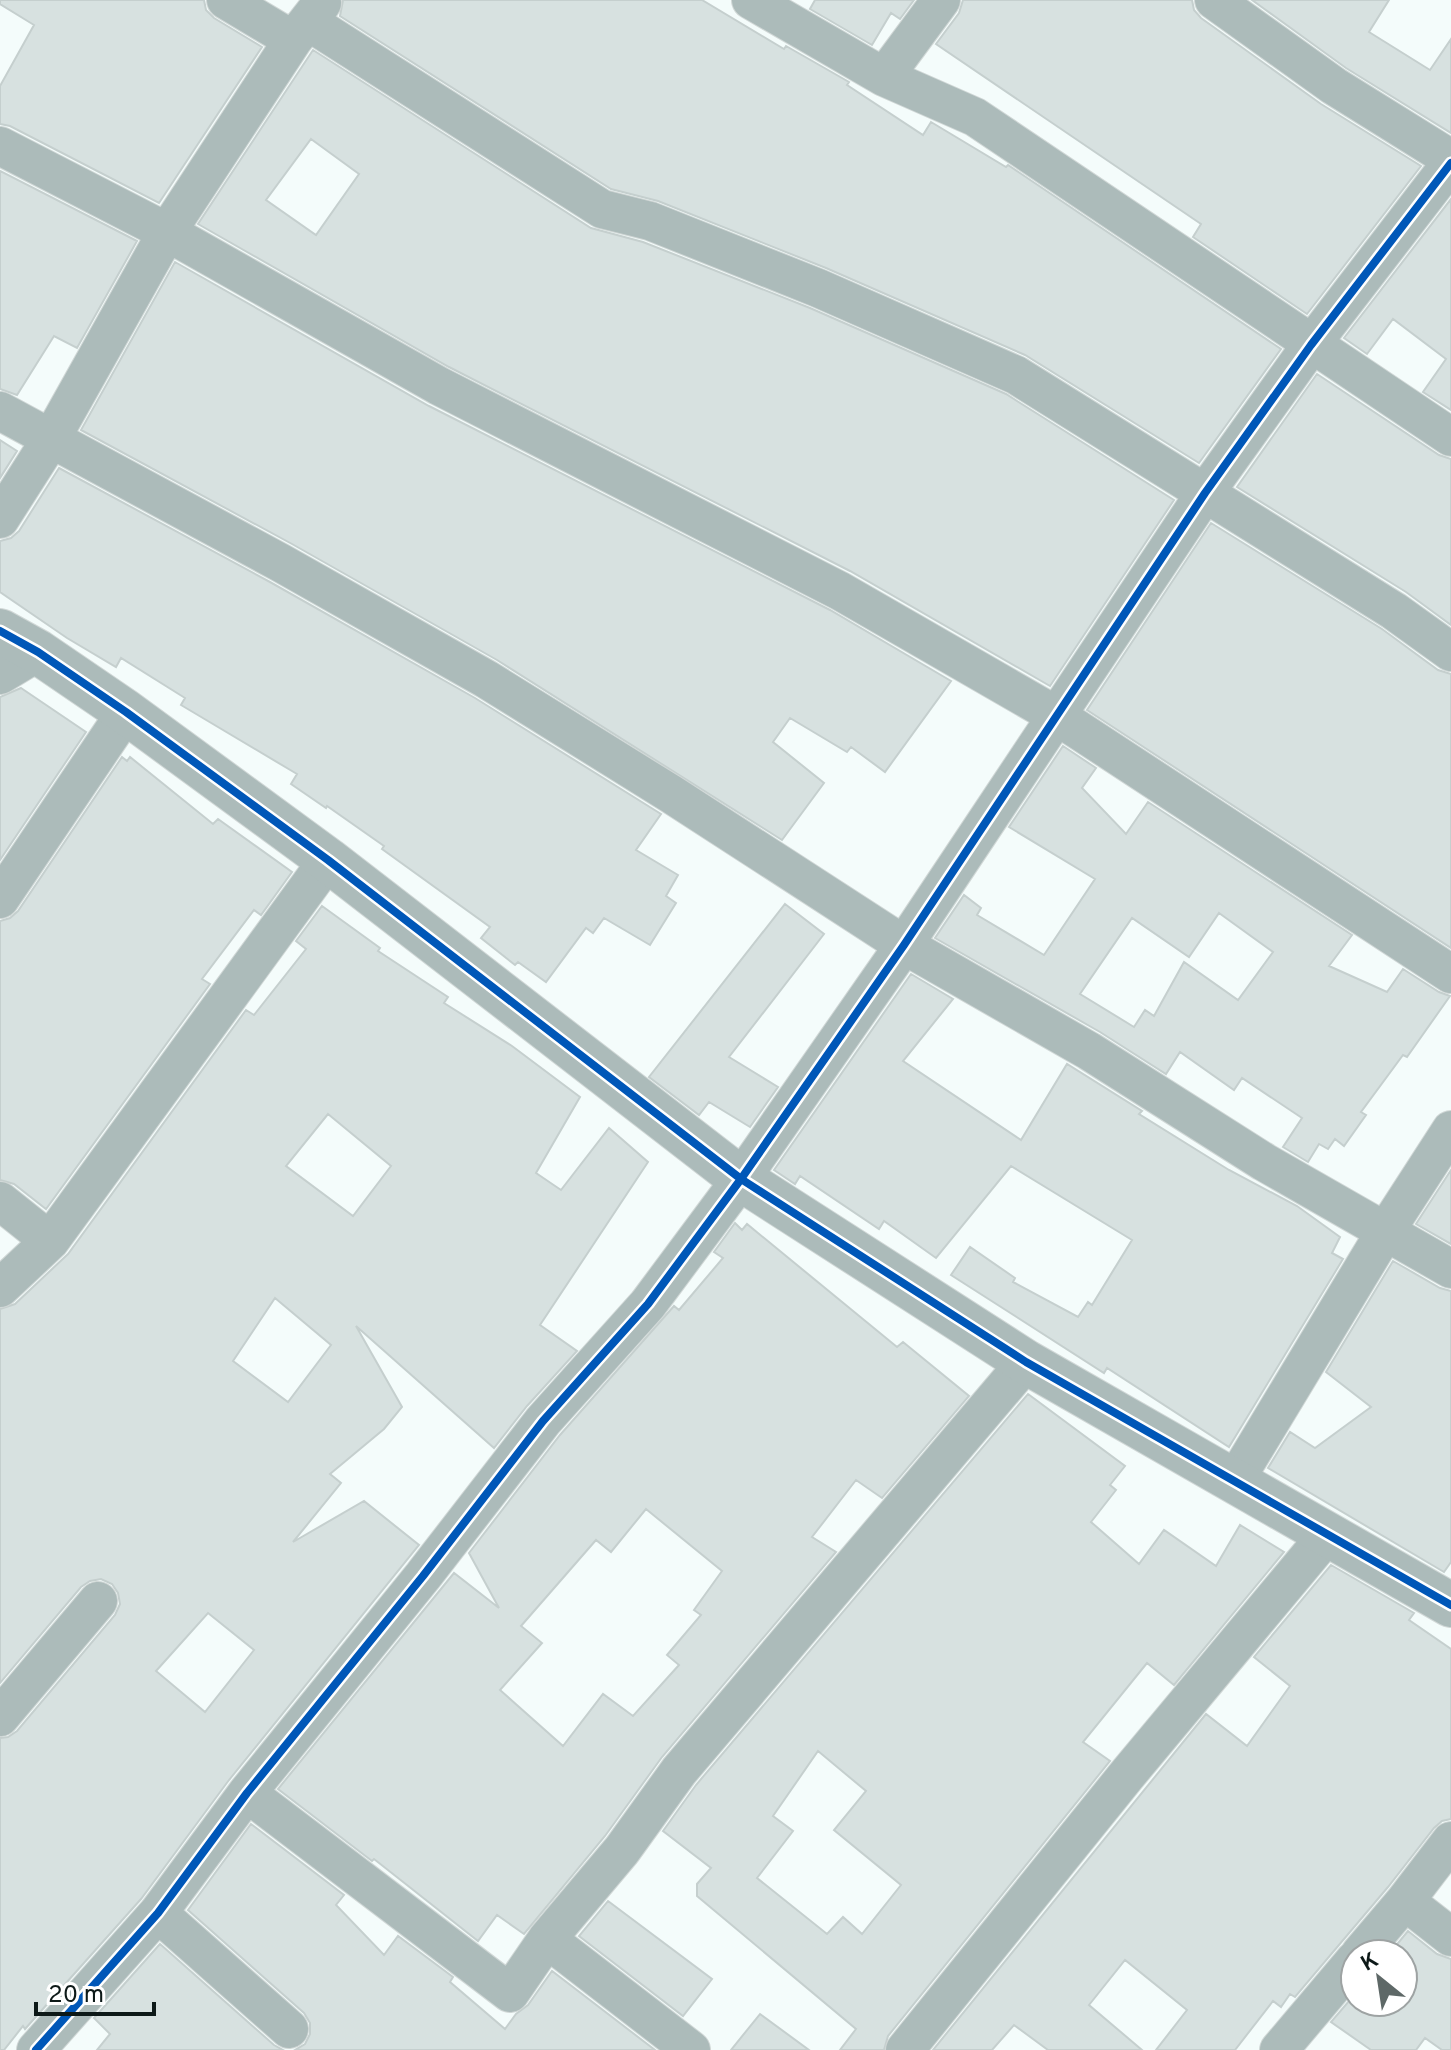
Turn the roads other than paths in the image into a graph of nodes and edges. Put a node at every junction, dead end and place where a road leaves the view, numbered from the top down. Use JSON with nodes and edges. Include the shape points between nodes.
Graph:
{"nodes":[{"id":1,"x":226,"y":0,"type":"edge"},
{"id":2,"x":751,"y":0,"type":"edge"},
{"id":3,"x":941,"y":0,"type":"edge"},
{"id":4,"x":1214,"y":0,"type":"edge"},
{"id":5,"x":308,"y":21,"type":"edge"},
{"id":6,"x":884,"y":77,"type":"junction"},
{"id":7,"x":0,"y":146,"type":"edge"},
{"id":8,"x":1451,"y":161,"type":"edge"},
{"id":9,"x":167,"y":232,"type":"junction"},
{"id":10,"x":1311,"y":345,"type":"junction"},
{"id":11,"x":0,"y":411,"type":"edge"},
{"id":12,"x":1451,"y":437,"type":"edge"},
{"id":13,"x":51,"y":439,"type":"junction"},
{"id":14,"x":1205,"y":493,"type":"junction"},
{"id":15,"x":0,"y":519,"type":"edge"},
{"id":16,"x":0,"y":631,"type":"edge"},
{"id":17,"x":38,"y":652,"type":"junction"},
{"id":18,"x":1451,"y":652,"type":"edge"},
{"id":19,"x":0,"y":675,"type":"edge"},
{"id":20,"x":126,"y":712,"type":"junction"},
{"id":21,"x":1057,"y":716,"type":"junction"},
{"id":22,"x":328,"y":860,"type":"junction"},
{"id":23,"x":0,"y":899,"type":"edge"},
{"id":24,"x":904,"y":945,"type":"junction"},
{"id":25,"x":1451,"y":974,"type":"edge"},
{"id":26,"x":1451,"y":1130,"type":"edge"},
{"id":27,"x":741,"y":1179,"type":"junction"},
{"id":28,"x":0,"y":1201,"type":"edge"},
{"id":29,"x":1385,"y":1232,"type":"junction"},
{"id":30,"x":50,"y":1241,"type":"junction"},
{"id":31,"x":1451,"y":1269,"type":"edge"},
{"id":32,"x":0,"y":1288,"type":"edge"},
{"id":33,"x":1026,"y":1362,"type":"junction"},
{"id":34,"x":1234,"y":1482,"type":"junction"},
{"id":35,"x":1327,"y":1535,"type":"junction"},
{"id":36,"x":1447,"y":1594,"type":"edge"},
{"id":37,"x":98,"y":1601,"type":"dead end"},
{"id":38,"x":0,"y":1717,"type":"edge"},
{"id":39,"x":247,"y":1793,"type":"junction"},
{"id":40,"x":1451,"y":1841,"type":"edge"},
{"id":41,"x":1405,"y":1901,"type":"junction"},
{"id":42,"x":158,"y":1913,"type":"junction"},
{"id":43,"x":1451,"y":1937,"type":"edge"},
{"id":44,"x":1374,"y":1938,"type":"edge"},
{"id":45,"x":547,"y":1939,"type":"junction"},
{"id":46,"x":1339,"y":1979,"type":"edge"},
{"id":47,"x":289,"y":2029,"type":"dead end"},
{"id":48,"x":36,"y":2050,"type":"edge"},
{"id":49,"x":691,"y":2050,"type":"edge"},
{"id":50,"x":905,"y":2050,"type":"edge"},
{"id":51,"x":1279,"y":2050,"type":"edge"}],
"edges":[{"from":1,"to":5,"type":"street"},
{"from":2,"to":6,"type":"street"},
{"from":3,"to":6,"type":"street"},
{"from":4,"to":8,"type":"street"},
{"from":5,"to":9,"type":"street"},
{"from":5,"to":14,"type":"street","via":[[602,209],[650,221],[818,288],[1016,375]]},
{"from":6,"to":10,"type":"street","via":[[975,117]]},
{"from":7,"to":9,"type":"street"},
{"from":8,"to":10,"type":"street"},
{"from":9,"to":13,"type":"street"},
{"from":9,"to":21,"type":"street","via":[[439,386],[840,591]]},
{"from":10,"to":12,"type":"street"},
{"from":10,"to":14,"type":"street"},
{"from":11,"to":13,"type":"street"},
{"from":13,"to":15,"type":"street"},
{"from":13,"to":24,"type":"street","via":[[486,679]]},
{"from":14,"to":18,"type":"street"},
{"from":14,"to":21,"type":"street"},
{"from":16,"to":17,"type":"street"},
{"from":17,"to":19,"type":"street"},
{"from":17,"to":20,"type":"street"},
{"from":20,"to":22,"type":"street"},
{"from":20,"to":23,"type":"street"},
{"from":21,"to":24,"type":"street"},
{"from":21,"to":25,"type":"street"},
{"from":22,"to":27,"type":"street"},
{"from":22,"to":30,"type":"street"},
{"from":24,"to":27,"type":"street"},
{"from":24,"to":29,"type":"street"},
{"from":26,"to":29,"type":"street"},
{"from":27,"to":33,"type":"street"},
{"from":27,"to":39,"type":"street","via":[[648,1304],[543,1421]]},
{"from":28,"to":30,"type":"street"},
{"from":29,"to":31,"type":"street"},
{"from":29,"to":34,"type":"street"},
{"from":30,"to":32,"type":"street"},
{"from":33,"to":34,"type":"street"},
{"from":33,"to":45,"type":"street","via":[[679,1771]]},
{"from":34,"to":35,"type":"street"},
{"from":35,"to":36,"type":"street"},
{"from":35,"to":50,"type":"street"},
{"from":37,"to":38,"type":"street"},
{"from":39,"to":42,"type":"street"},
{"from":39,"to":45,"type":"street","via":[[510,1993]]},
{"from":40,"to":41,"type":"street"},
{"from":41,"to":43,"type":"street"},
{"from":41,"to":44,"type":"street"},
{"from":42,"to":47,"type":"street"},
{"from":42,"to":48,"type":"street"},
{"from":45,"to":49,"type":"street"},
{"from":46,"to":51,"type":"street"}]}
